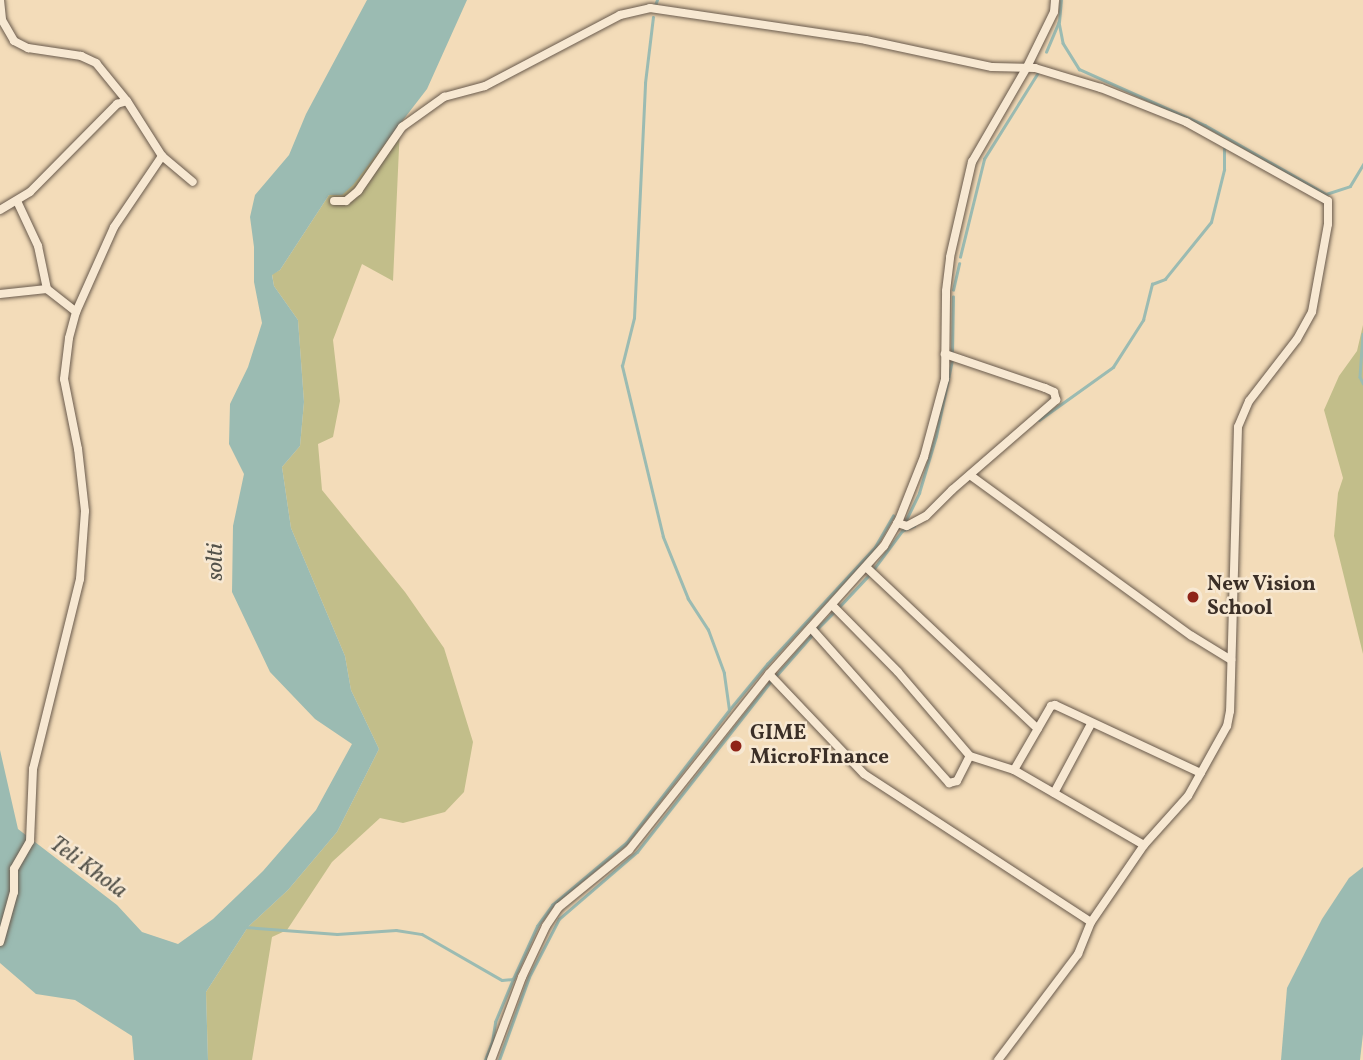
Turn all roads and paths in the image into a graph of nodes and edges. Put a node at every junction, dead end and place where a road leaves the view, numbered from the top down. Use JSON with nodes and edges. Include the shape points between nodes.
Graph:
{"nodes":[{"id":1,"x":0,"y":0,"type":"edge"},
{"id":2,"x":1055,"y":0,"type":"edge"},
{"id":3,"x":1027,"y":67,"type":"junction"},
{"id":4,"x":127,"y":101,"type":"junction"},
{"id":5,"x":162,"y":156,"type":"junction"},
{"id":6,"x":192,"y":182,"type":"dead end"},
{"id":7,"x":17,"y":201,"type":"junction"},
{"id":8,"x":334,"y":201,"type":"dead end"},
{"id":9,"x":0,"y":210,"type":"edge"},
{"id":10,"x":47,"y":289,"type":"junction"},
{"id":11,"x":0,"y":294,"type":"edge"},
{"id":12,"x":76,"y":312,"type":"junction"},
{"id":13,"x":945,"y":354,"type":"junction"},
{"id":14,"x":970,"y":475,"type":"junction"},
{"id":15,"x":897,"y":523,"type":"junction"},
{"id":16,"x":866,"y":567,"type":"junction"},
{"id":17,"x":832,"y":605,"type":"junction"},
{"id":18,"x":811,"y":628,"type":"junction"},
{"id":19,"x":1231,"y":660,"type":"junction"},
{"id":20,"x":769,"y":674,"type":"junction"},
{"id":21,"x":1091,"y":724,"type":"junction"},
{"id":22,"x":1038,"y":729,"type":"junction"},
{"id":23,"x":970,"y":756,"type":"junction"},
{"id":24,"x":1014,"y":770,"type":"junction"},
{"id":25,"x":1201,"y":773,"type":"junction"},
{"id":26,"x":1054,"y":793,"type":"junction"},
{"id":27,"x":1144,"y":845,"type":"junction"},
{"id":28,"x":1091,"y":922,"type":"junction"},
{"id":29,"x":0,"y":942,"type":"edge"},
{"id":30,"x":491,"y":1060,"type":"edge"},
{"id":31,"x":998,"y":1060,"type":"edge"}],
"edges":[{"from":1,"to":4,"type":"street","via":[[5,28],[14,41],[28,48],[89,59]]},
{"from":2,"to":3,"type":"street","via":[[1054,12]]},
{"from":3,"to":8,"type":"street","via":[[992,67],[866,40],[650,8],[635,10],[485,86],[444,97],[402,127],[358,191],[346,201]]},
{"from":3,"to":13,"type":"street","via":[[972,162],[950,257]]},
{"from":3,"to":19,"type":"street","via":[[1101,88],[1186,122],[1328,201],[1312,312],[1249,401],[1238,427]]},
{"from":4,"to":5,"type":"street"},
{"from":4,"to":7,"type":"street","via":[[117,104]]},
{"from":5,"to":6,"type":"street"},
{"from":5,"to":12,"type":"street","via":[[114,227]]},
{"from":7,"to":9,"type":"street"},
{"from":7,"to":10,"type":"street","via":[[38,246]]},
{"from":10,"to":11,"type":"street"},
{"from":10,"to":12,"type":"street"},
{"from":12,"to":29,"type":"street","via":[[64,379],[85,511],[81,569],[70,631],[33,769],[30,841],[14,869],[14,892]]},
{"from":13,"to":14,"type":"street","via":[[1056,395],[1056,400]]},
{"from":13,"to":15,"type":"street","via":[[944,379],[924,457]]},
{"from":14,"to":15,"type":"street","via":[[926,516],[907,526]]},
{"from":14,"to":19,"type":"street"},
{"from":15,"to":16,"type":"street"},
{"from":16,"to":17,"type":"street"},
{"from":16,"to":22,"type":"street"},
{"from":17,"to":18,"type":"street"},
{"from":17,"to":23,"type":"street","via":[[898,672]]},
{"from":18,"to":20,"type":"street"},
{"from":18,"to":23,"type":"street","via":[[948,783],[957,781]]},
{"from":19,"to":25,"type":"street","via":[[1227,726]]},
{"from":20,"to":28,"type":"street","via":[[864,774]]},
{"from":20,"to":30,"type":"street","via":[[629,850],[559,907],[522,977]]},
{"from":21,"to":22,"type":"street","via":[[1055,705]]},
{"from":21,"to":25,"type":"street"},
{"from":21,"to":26,"type":"street"},
{"from":22,"to":24,"type":"street"},
{"from":23,"to":24,"type":"street"},
{"from":24,"to":26,"type":"street"},
{"from":25,"to":27,"type":"street","via":[[1188,796]]},
{"from":26,"to":27,"type":"street"},
{"from":27,"to":28,"type":"street"},
{"from":28,"to":31,"type":"street","via":[[1078,954]]}]}
